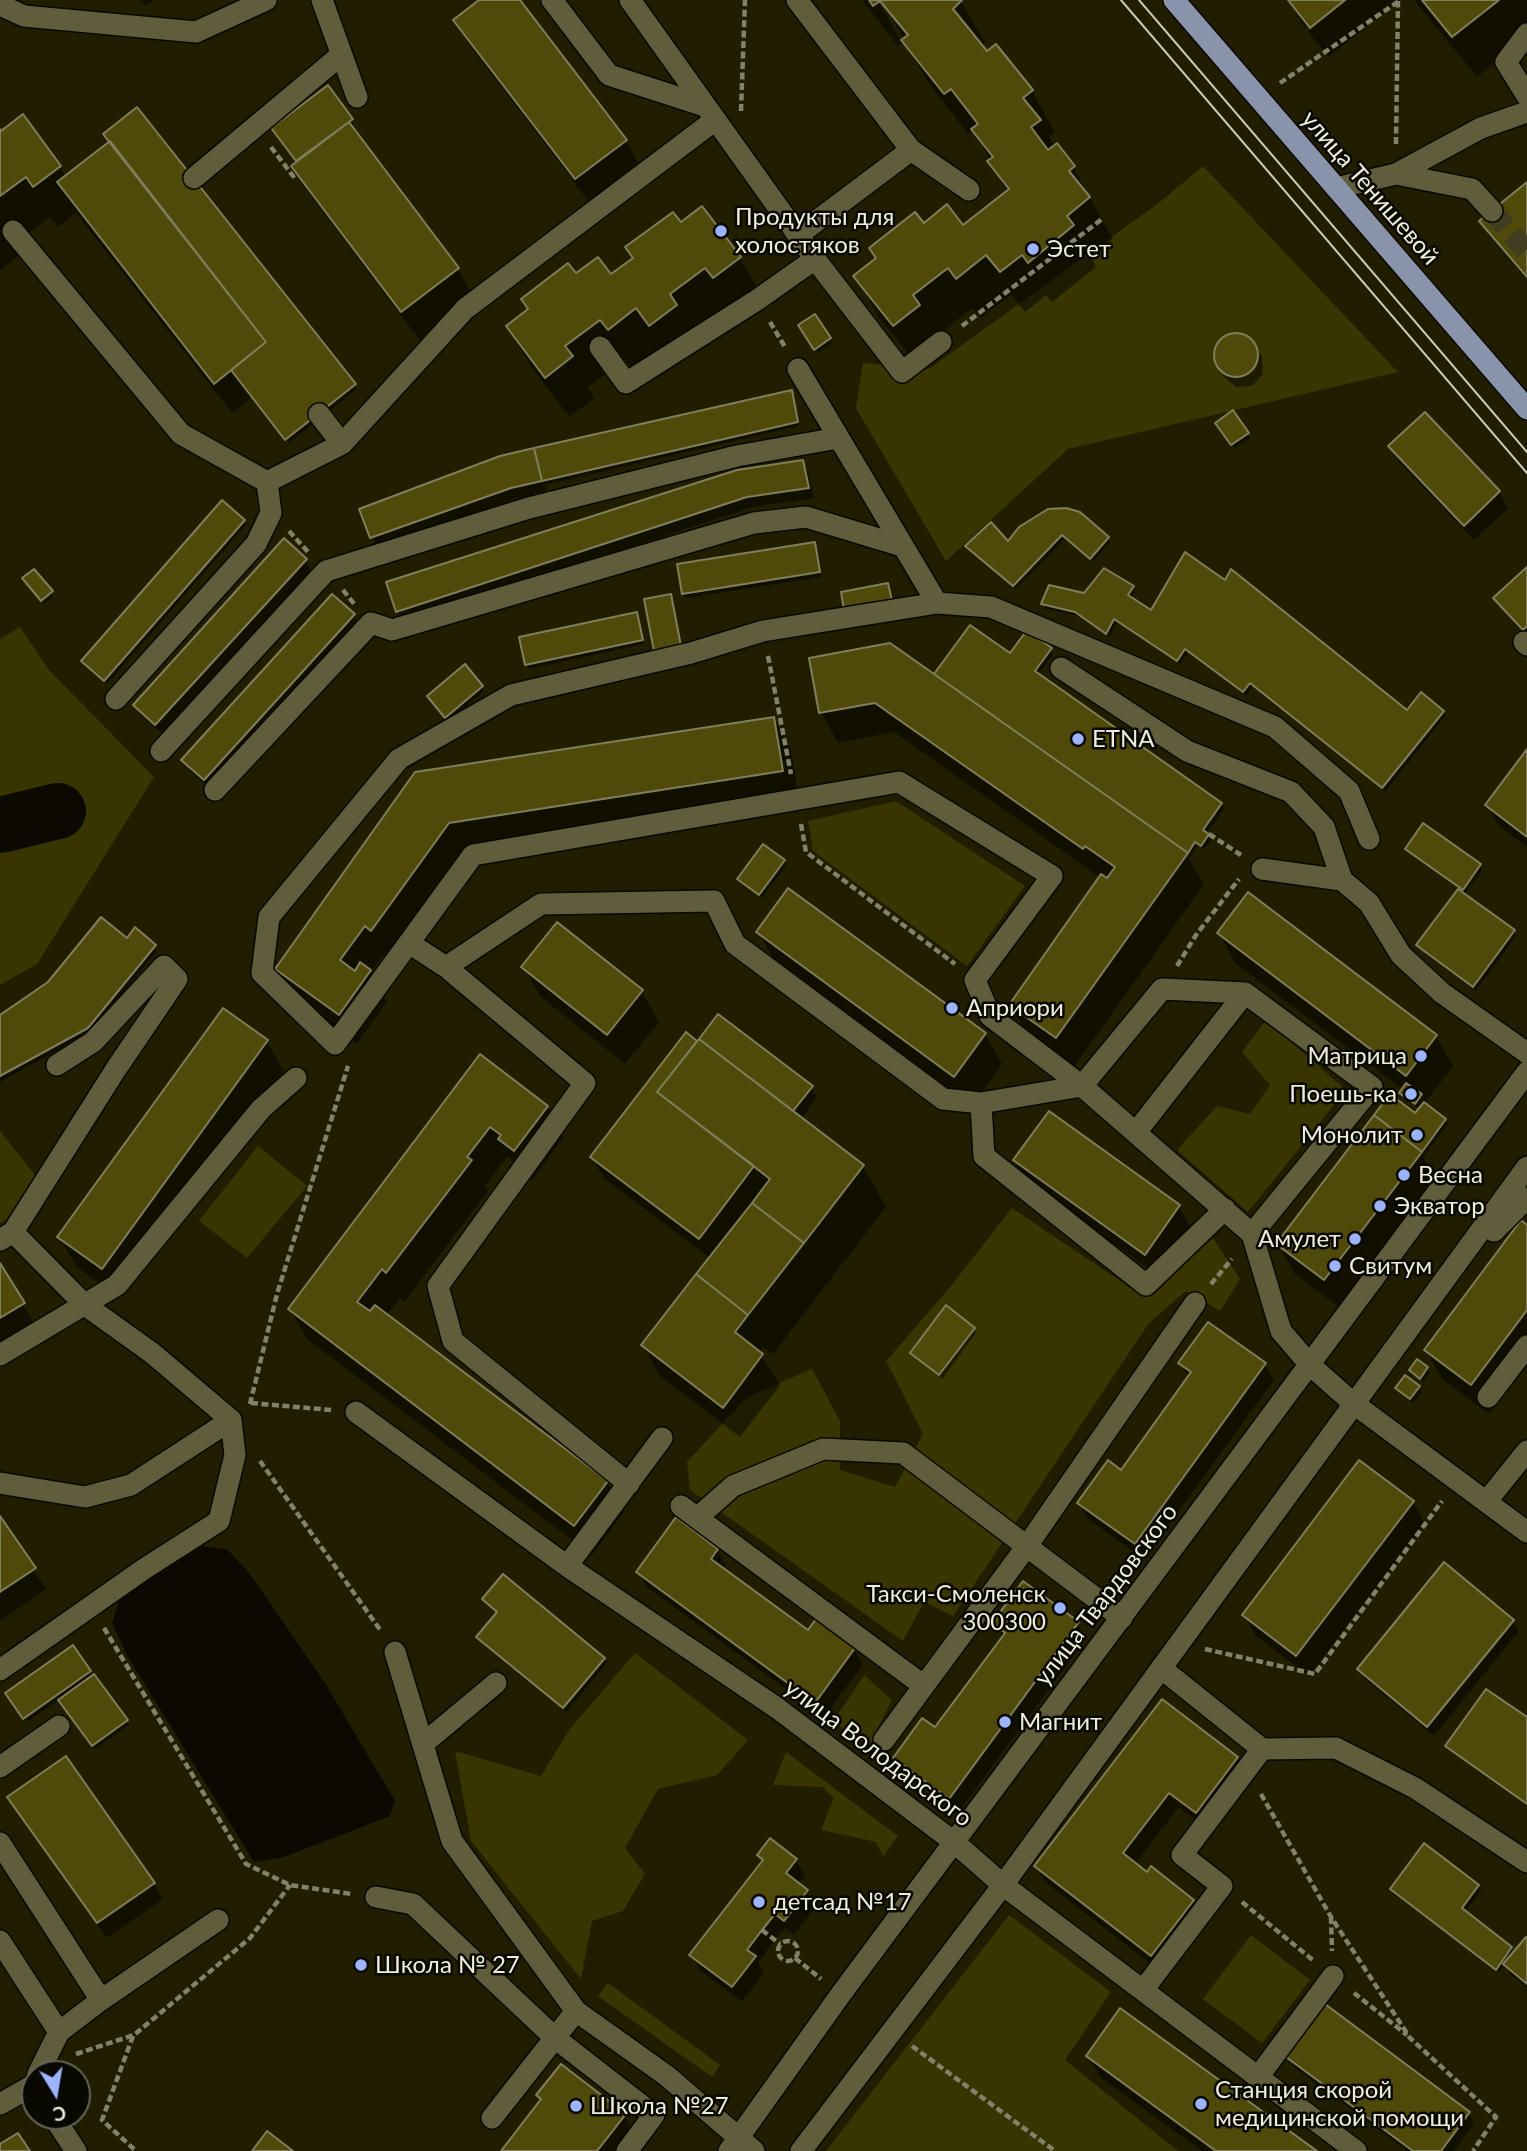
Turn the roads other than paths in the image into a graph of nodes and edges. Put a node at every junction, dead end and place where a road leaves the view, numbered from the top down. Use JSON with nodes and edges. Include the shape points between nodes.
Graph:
{"nodes":[{"id":1,"x":266,"y":0,"type":"edge"},
{"id":2,"x":322,"y":0,"type":"edge"},
{"id":3,"x":552,"y":0,"type":"edge"},
{"id":4,"x":630,"y":0,"type":"edge"},
{"id":5,"x":797,"y":0,"type":"edge"},
{"id":6,"x":1174,"y":0,"type":"edge"},
{"id":7,"x":0,"y":5,"type":"edge"},
{"id":8,"x":1527,"y":34,"type":"edge"},
{"id":9,"x":341,"y":54,"type":"junction"},
{"id":10,"x":1527,"y":96,"type":"edge"},
{"id":11,"x":357,"y":97,"type":"dead end"},
{"id":12,"x":1527,"y":112,"type":"edge"},
{"id":13,"x":710,"y":113,"type":"junction"},
{"id":14,"x":911,"y":150,"type":"junction"},
{"id":15,"x":1396,"y":174,"type":"junction"},
{"id":16,"x":194,"y":178,"type":"dead end"},
{"id":17,"x":1336,"y":188,"type":"junction"},
{"id":18,"x":969,"y":190,"type":"dead end"},
{"id":19,"x":1492,"y":211,"type":"tunnel mouth"},
{"id":20,"x":13,"y":231,"type":"dead end"},
{"id":21,"x":798,"y":235,"type":"junction"},
{"id":22,"x":815,"y":259,"type":"junction"},
{"id":23,"x":941,"y":342,"type":"road end"},
{"id":24,"x":600,"y":347,"type":"dead end"},
{"id":25,"x":798,"y":369,"type":"road end"},
{"id":26,"x":1527,"y":409,"type":"edge"},
{"id":27,"x":318,"y":414,"type":"dead end"},
{"id":28,"x":838,"y":438,"type":"junction"},
{"id":29,"x":341,"y":444,"type":"junction"},
{"id":30,"x":267,"y":482,"type":"junction"},
{"id":31,"x":902,"y":546,"type":"junction"},
{"id":32,"x":937,"y":603,"type":"junction"},
{"id":33,"x":1061,"y":668,"type":"dead end"},
{"id":34,"x":116,"y":699,"type":"dead end"},
{"id":35,"x":161,"y":751,"type":"dead end"},
{"id":36,"x":215,"y":790,"type":"dead end"},
{"id":37,"x":1370,"y":839,"type":"dead end"},
{"id":38,"x":1262,"y":869,"type":"road end"},
{"id":39,"x":1342,"y":880,"type":"junction"},
{"id":40,"x":409,"y":943,"type":"junction"},
{"id":41,"x":446,"y":967,"type":"junction"},
{"id":42,"x":1245,"y":993,"type":"junction"},
{"id":43,"x":1527,"y":1053,"type":"edge"},
{"id":44,"x":57,"y":1065,"type":"dead end"},
{"id":45,"x":1527,"y":1072,"type":"edge"},
{"id":46,"x":296,"y":1078,"type":"dead end"},
{"id":47,"x":1082,"y":1086,"type":"junction"},
{"id":48,"x":981,"y":1103,"type":"junction"},
{"id":49,"x":1137,"y":1131,"type":"junction"},
{"id":50,"x":1527,"y":1167,"type":"edge"},
{"id":51,"x":1527,"y":1198,"type":"edge"},
{"id":52,"x":1225,"y":1209,"type":"junction"},
{"id":53,"x":1252,"y":1234,"type":"junction"},
{"id":54,"x":6,"y":1236,"type":"edge"},
{"id":55,"x":1444,"y":1282,"type":"junction"},
{"id":56,"x":1195,"y":1303,"type":"road end"},
{"id":57,"x":85,"y":1305,"type":"junction"},
{"id":58,"x":1527,"y":1346,"type":"edge"},
{"id":59,"x":0,"y":1354,"type":"edge"},
{"id":60,"x":1310,"y":1365,"type":"junction"},
{"id":61,"x":1488,"y":1398,"type":"dead end"},
{"id":62,"x":1353,"y":1403,"type":"junction"},
{"id":63,"x":356,"y":1412,"type":"road end"},
{"id":64,"x":231,"y":1420,"type":"junction"},
{"id":65,"x":662,"y":1438,"type":"dead end"},
{"id":66,"x":1527,"y":1451,"type":"edge"},
{"id":67,"x":0,"y":1483,"type":"edge"},
{"id":68,"x":629,"y":1484,"type":"junction"},
{"id":69,"x":1486,"y":1502,"type":"junction"},
{"id":70,"x":1527,"y":1532,"type":"edge"},
{"id":71,"x":1027,"y":1546,"type":"junction"},
{"id":72,"x":566,"y":1566,"type":"junction"},
{"id":73,"x":1122,"y":1618,"type":"junction"},
{"id":74,"x":395,"y":1652,"type":"road end"},
{"id":75,"x":1161,"y":1668,"type":"junction"},
{"id":76,"x":0,"y":1671,"type":"edge"},
{"id":77,"x":496,"y":1683,"type":"dead end"},
{"id":78,"x":924,"y":1686,"type":"junction"},
{"id":79,"x":60,"y":1726,"type":"dead end"},
{"id":80,"x":884,"y":1740,"type":"dead end"},
{"id":81,"x":423,"y":1744,"type":"junction"},
{"id":82,"x":1262,"y":1749,"type":"junction"},
{"id":83,"x":0,"y":1767,"type":"edge"},
{"id":84,"x":954,"y":1842,"type":"junction"},
{"id":85,"x":0,"y":1843,"type":"edge"},
{"id":86,"x":1527,"y":1862,"type":"edge"},
{"id":87,"x":1003,"y":1885,"type":"junction"},
{"id":88,"x":376,"y":1898,"type":"road end"},
{"id":89,"x":218,"y":1920,"type":"dead end"},
{"id":90,"x":0,"y":1941,"type":"edge"},
{"id":91,"x":1333,"y":1976,"type":"road end"},
{"id":92,"x":1143,"y":1990,"type":"junction"},
{"id":93,"x":101,"y":2000,"type":"junction"},
{"id":94,"x":576,"y":2011,"type":"junction"},
{"id":95,"x":60,"y":2032,"type":"junction"},
{"id":96,"x":555,"y":2038,"type":"junction"},
{"id":97,"x":46,"y":2060,"type":"edge"},
{"id":98,"x":1258,"y":2077,"type":"junction"},
{"id":99,"x":21,"y":2089,"type":"edge"},
{"id":100,"x":0,"y":2104,"type":"edge"},
{"id":101,"x":492,"y":2118,"type":"dead end"},
{"id":102,"x":62,"y":2130,"type":"edge"},
{"id":103,"x":740,"y":2147,"type":"edge"},
{"id":104,"x":76,"y":2151,"type":"edge"},
{"id":105,"x":627,"y":2151,"type":"edge"},
{"id":106,"x":801,"y":2151,"type":"edge"},
{"id":107,"x":1356,"y":2151,"type":"edge"}],
"edges":[{"from":1,"to":7,"type":"street","via":[[196,32],[24,16]]},
{"from":2,"to":9,"type":"street"},
{"from":3,"to":13,"type":"street","via":[[609,75]]},
{"from":4,"to":13,"type":"street"},
{"from":5,"to":14,"type":"street"},
{"from":6,"to":17,"type":"main road","name":"улица Тенишевой"},
{"from":8,"to":10,"type":"street","via":[[1506,62]]},
{"from":9,"to":11,"type":"street"},
{"from":9,"to":16,"type":"street"},
{"from":12,"to":15,"type":"street","via":[[1481,128]]},
{"from":13,"to":21,"type":"street"},
{"from":13,"to":29,"type":"street","via":[[465,309]]},
{"from":14,"to":18,"type":"street"},
{"from":14,"to":21,"type":"street"},
{"from":15,"to":17,"type":"street"},
{"from":15,"to":19,"type":"street","via":[[1472,189]]},
{"from":17,"to":26,"type":"main road","name":"улица Тенишевой"},
{"from":20,"to":30,"type":"street","via":[[181,434]]},
{"from":21,"to":22,"type":"street"},
{"from":22,"to":23,"type":"street","via":[[902,372]]},
{"from":22,"to":24,"type":"street","via":[[626,383]]},
{"from":25,"to":28,"type":"street"},
{"from":27,"to":29,"type":"street"},
{"from":28,"to":31,"type":"street"},
{"from":28,"to":35,"type":"street","via":[[737,456],[529,508],[326,571]]},
{"from":29,"to":30,"type":"street"},
{"from":30,"to":34,"type":"street","via":[[271,513],[256,544]]},
{"from":31,"to":32,"type":"street"},
{"from":31,"to":36,"type":"street","via":[[806,517],[754,523],[392,630],[371,623]]},
{"from":32,"to":37,"type":"street","via":[[991,607],[1275,727],[1349,790]]},
{"from":32,"to":40,"type":"street","via":[[763,631],[691,653],[511,695],[399,759],[269,917],[262,972],[335,1044]]},
{"from":33,"to":39,"type":"street","via":[[1187,751],[1291,792],[1324,827]]},
{"from":38,"to":39,"type":"street"},
{"from":39,"to":43,"type":"street","via":[[1369,903],[1401,955],[1442,993]]},
{"from":40,"to":41,"type":"street"},
{"from":40,"to":47,"type":"street","via":[[472,855],[898,782],[1052,876],[975,980],[990,1016]]},
{"from":41,"to":48,"type":"street","via":[[541,904],[714,901],[735,944],[943,1099]]},
{"from":41,"to":68,"type":"street","via":[[585,1083],[438,1286],[453,1340]]},
{"from":42,"to":47,"type":"street","via":[[1162,989]]},
{"from":42,"to":49,"type":"street"},
{"from":42,"to":53,"type":"street","via":[[1372,1087]]},
{"from":44,"to":54,"type":"street","via":[[93,1042],[164,966],[177,979]]},
{"from":45,"to":60,"type":"street","name":"улица Твардовского"},
{"from":46,"to":57,"type":"street","via":[[261,1109],[117,1284]]},
{"from":47,"to":48,"type":"street"},
{"from":47,"to":49,"type":"street"},
{"from":48,"to":52,"type":"street","via":[[984,1156],[1146,1285]]},
{"from":49,"to":52,"type":"street"},
{"from":50,"to":55,"type":"street"},
{"from":51,"to":55,"type":"street"},
{"from":52,"to":53,"type":"street"},
{"from":53,"to":60,"type":"street","via":[[1281,1331]]},
{"from":54,"to":57,"type":"street"},
{"from":55,"to":62,"type":"street"},
{"from":56,"to":71,"type":"street"},
{"from":57,"to":59,"type":"street"},
{"from":57,"to":64,"type":"street","via":[[152,1353]]},
{"from":58,"to":61,"type":"street"},
{"from":60,"to":62,"type":"street"},
{"from":60,"to":73,"type":"street","name":"улица Твардовского"},
{"from":62,"to":69,"type":"street"},
{"from":62,"to":75,"type":"street"},
{"from":63,"to":72,"type":"street","name":"улица Володарского"},
{"from":64,"to":67,"type":"street","via":[[131,1485],[85,1497]]},
{"from":64,"to":76,"type":"street","via":[[235,1455],[219,1521]]},
{"from":65,"to":68,"type":"street"},
{"from":66,"to":69,"type":"street"},
{"from":68,"to":72,"type":"street"},
{"from":69,"to":70,"type":"street"},
{"from":71,"to":73,"type":"street"},
{"from":71,"to":78,"type":"street"},
{"from":71,"to":78,"type":"street","via":[[903,1454],[823,1449],[733,1486],[689,1512]]},
{"from":72,"to":84,"type":"street","name":"улица Володарского","via":[[777,1708]]},
{"from":73,"to":84,"type":"street","name":"улица Твардовского"},
{"from":74,"to":81,"type":"street"},
{"from":75,"to":82,"type":"street"},
{"from":75,"to":87,"type":"street"},
{"from":77,"to":81,"type":"street"},
{"from":78,"to":80,"type":"street"},
{"from":79,"to":83,"type":"street"},
{"from":81,"to":94,"type":"street","via":[[452,1841]]},
{"from":82,"to":86,"type":"street","via":[[1336,1748],[1415,1788]]},
{"from":82,"to":92,"type":"street","via":[[1182,1855],[1222,1886]]},
{"from":84,"to":87,"type":"street","name":"улица Володарского"},
{"from":84,"to":103,"type":"street","name":"улица Твардовского","via":[[841,1994]]},
{"from":85,"to":93,"type":"street"},
{"from":87,"to":92,"type":"street","name":"улица Володарского"},
{"from":87,"to":106,"type":"street"},
{"from":88,"to":96,"type":"street","via":[[413,1905]]},
{"from":89,"to":93,"type":"street"},
{"from":90,"to":95,"type":"street"},
{"from":91,"to":98,"type":"street"},
{"from":92,"to":98,"type":"street","name":"улица Володарского"},
{"from":93,"to":95,"type":"street"},
{"from":94,"to":96,"type":"street"},
{"from":94,"to":103,"type":"street","via":[[667,2076]]},
{"from":95,"to":97,"type":"street"},
{"from":96,"to":101,"type":"street"},
{"from":96,"to":105,"type":"street","via":[[654,2115]]},
{"from":98,"to":107,"type":"street","name":"улица Володарского"},
{"from":99,"to":100,"type":"street"},
{"from":102,"to":104,"type":"street"}]}
